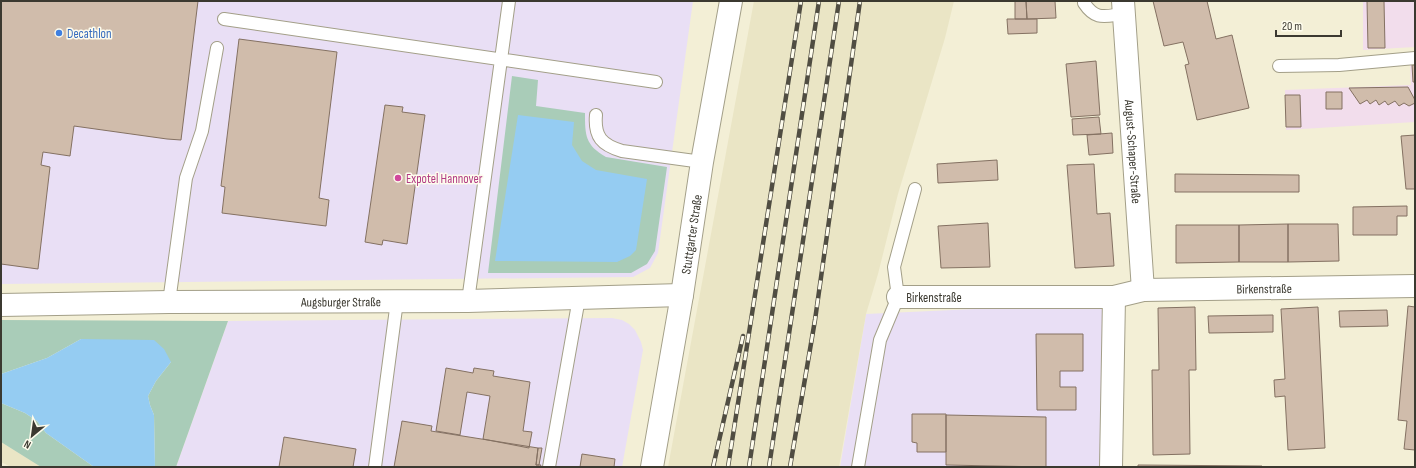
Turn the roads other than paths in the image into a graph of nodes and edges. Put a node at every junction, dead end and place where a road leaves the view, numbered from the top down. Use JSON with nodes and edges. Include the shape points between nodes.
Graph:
{"nodes":[{"id":1,"x":509,"y":1,"type":"edge"},
{"id":2,"x":731,"y":1,"type":"edge"},
{"id":3,"x":1084,"y":3,"type":"dead end"},
{"id":4,"x":1123,"y":7,"type":"edge"},
{"id":5,"x":224,"y":20,"type":"dead end"},
{"id":6,"x":217,"y":48,"type":"dead end"},
{"id":7,"x":1415,"y":58,"type":"edge"},
{"id":8,"x":501,"y":59,"type":"junction"},
{"id":9,"x":1279,"y":66,"type":"dead end"},
{"id":10,"x":656,"y":82,"type":"dead end"},
{"id":11,"x":596,"y":115,"type":"dead end"},
{"id":12,"x":702,"y":162,"type":"junction"},
{"id":13,"x":915,"y":189,"type":"dead end"},
{"id":14,"x":1415,"y":286,"type":"edge"},
{"id":15,"x":1143,"y":290,"type":"junction"},
{"id":16,"x":682,"y":295,"type":"junction"},
{"id":17,"x":898,"y":297,"type":"junction"},
{"id":18,"x":1114,"y":297,"type":"junction"},
{"id":19,"x":579,"y":298,"type":"junction"},
{"id":20,"x":396,"y":301,"type":"junction"},
{"id":21,"x":468,"y":301,"type":"junction"},
{"id":22,"x":169,"y":302,"type":"junction"},
{"id":23,"x":1,"y":305,"type":"edge"},
{"id":24,"x":375,"y":467,"type":"edge"},
{"id":25,"x":549,"y":467,"type":"edge"},
{"id":26,"x":652,"y":467,"type":"edge"},
{"id":27,"x":858,"y":467,"type":"edge"},
{"id":28,"x":1111,"y":467,"type":"edge"}],
"edges":[{"from":1,"to":8,"type":"lane"},
{"from":2,"to":12,"type":"street","name":"Stuttgarter Straße"},
{"from":3,"to":4,"type":"lane","name":"August-Schaper-Straße","via":[[1089,12],[1099,16]]},
{"from":4,"to":15,"type":"street","name":"August-Schaper-Straße"},
{"from":5,"to":8,"type":"lane"},
{"from":6,"to":22,"type":"lane","via":[[202,131],[186,178]]},
{"from":7,"to":9,"type":"lane","via":[[1339,65]]},
{"from":8,"to":10,"type":"lane"},
{"from":8,"to":21,"type":"lane"},
{"from":11,"to":12,"type":"lane","via":[[598,136],[612,148]]},
{"from":12,"to":16,"type":"street","name":"Stuttgarter Straße"},
{"from":13,"to":17,"type":"lane","via":[[894,266]]},
{"from":14,"to":15,"type":"street","name":"Birkenstraße"},
{"from":15,"to":18,"type":"street","name":"Birkenstraße"},
{"from":16,"to":19,"type":"street","name":"Augsburger Straße"},
{"from":16,"to":26,"type":"street","name":"Stuttgarter Straße"},
{"from":17,"to":18,"type":"street","name":"Birkenstraße"},
{"from":17,"to":27,"type":"lane","via":[[880,340]]},
{"from":18,"to":28,"type":"street"},
{"from":19,"to":21,"type":"street","name":"Augsburger Straße"},
{"from":19,"to":25,"type":"lane"},
{"from":20,"to":21,"type":"street","name":"Augsburger Straße"},
{"from":20,"to":22,"type":"street","name":"Augsburger Straße"},
{"from":20,"to":24,"type":"lane"},
{"from":22,"to":23,"type":"street","name":"Augsburger Straße"}]}
